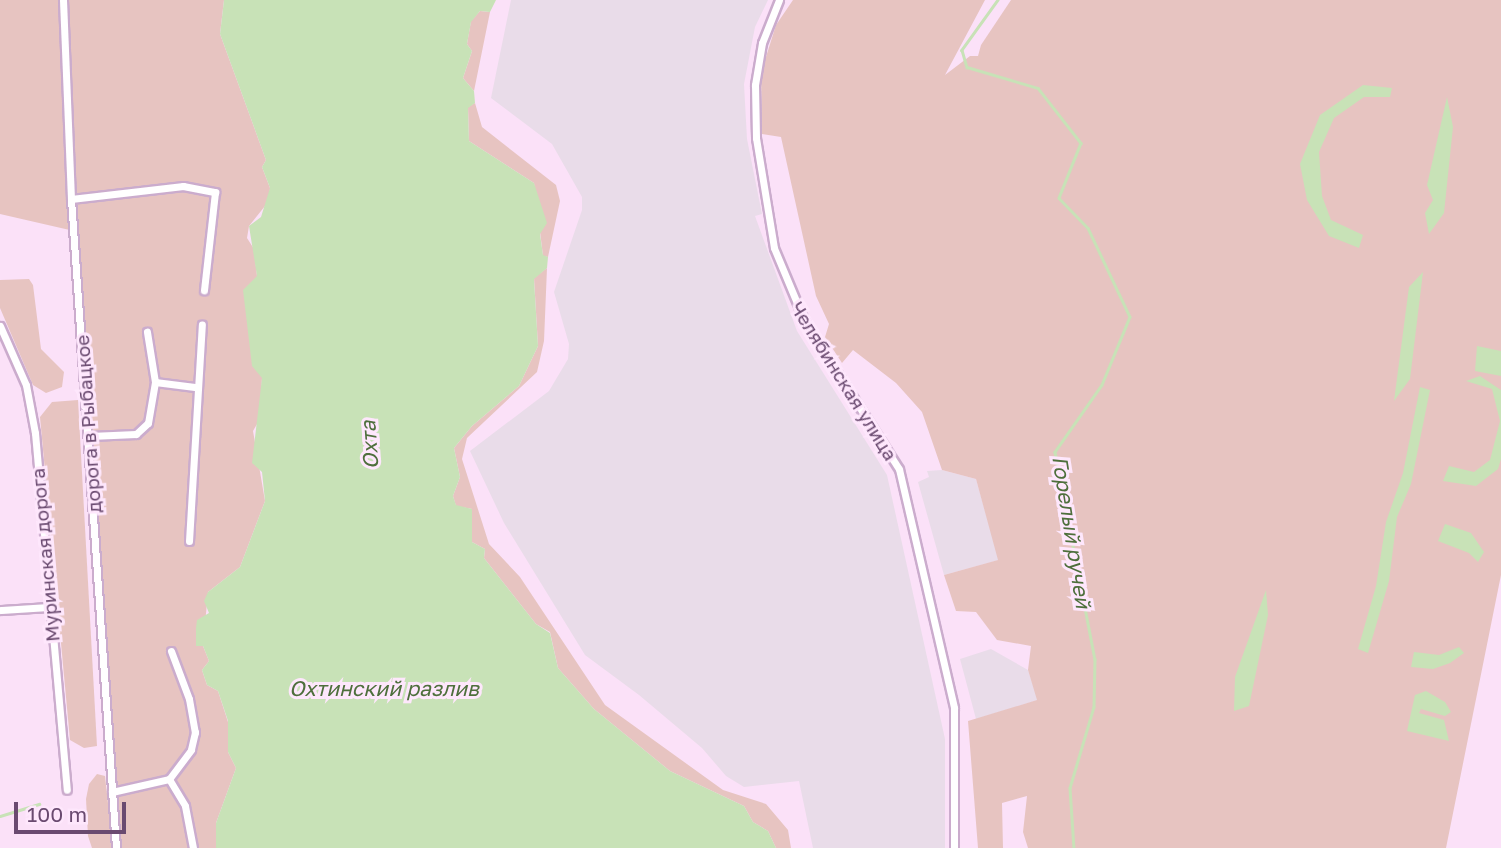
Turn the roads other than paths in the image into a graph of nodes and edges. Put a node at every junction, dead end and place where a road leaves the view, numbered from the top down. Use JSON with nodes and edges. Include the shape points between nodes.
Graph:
{"nodes":[{"id":1,"x":63,"y":0,"type":"edge"},
{"id":2,"x":779,"y":0,"type":"edge"},
{"id":3,"x":71,"y":199,"type":"junction"},
{"id":4,"x":204,"y":290,"type":"dead end"},
{"id":5,"x":202,"y":324,"type":"dead end"},
{"id":6,"x":0,"y":326,"type":"edge"},
{"id":7,"x":147,"y":332,"type":"dead end"},
{"id":8,"x":155,"y":382,"type":"junction"},
{"id":9,"x":195,"y":387,"type":"junction"},
{"id":10,"x":90,"y":436,"type":"junction"},
{"id":11,"x":189,"y":541,"type":"dead end"},
{"id":12,"x":49,"y":607,"type":"junction"},
{"id":13,"x":0,"y":610,"type":"edge"},
{"id":14,"x":171,"y":651,"type":"dead end"},
{"id":15,"x":169,"y":779,"type":"junction"},
{"id":16,"x":66,"y":790,"type":"dead end"},
{"id":17,"x":112,"y":792,"type":"junction"},
{"id":18,"x":116,"y":848,"type":"edge"},
{"id":19,"x":193,"y":848,"type":"edge"},
{"id":20,"x":954,"y":848,"type":"edge"}],
"edges":[{"from":1,"to":3,"type":"street","name":"дорога в Рыбацкое"},
{"from":2,"to":20,"type":"street","name":"Челябинская улица","via":[[760,54],[755,107],[774,248],[805,322],[899,469],[954,708]]},
{"from":3,"to":4,"type":"street","via":[[183,186],[215,192]]},
{"from":3,"to":10,"type":"street","name":"дорога в Рыбацкое"},
{"from":5,"to":9,"type":"street"},
{"from":6,"to":12,"type":"street","name":"Муринская дорога","via":[[26,385],[35,433]]},
{"from":7,"to":8,"type":"street"},
{"from":8,"to":9,"type":"street"},
{"from":8,"to":10,"type":"street","via":[[143,431]]},
{"from":9,"to":11,"type":"street"},
{"from":10,"to":17,"type":"street","name":"дорога в Рыбацкое"},
{"from":12,"to":13,"type":"street"},
{"from":12,"to":16,"type":"street","name":"Муринская дорога"},
{"from":14,"to":15,"type":"street","via":[[189,699],[195,732],[191,750]]},
{"from":15,"to":17,"type":"street"},
{"from":15,"to":19,"type":"street","via":[[185,806]]},
{"from":17,"to":18,"type":"street","name":"дорога в Рыбацкое"}]}
